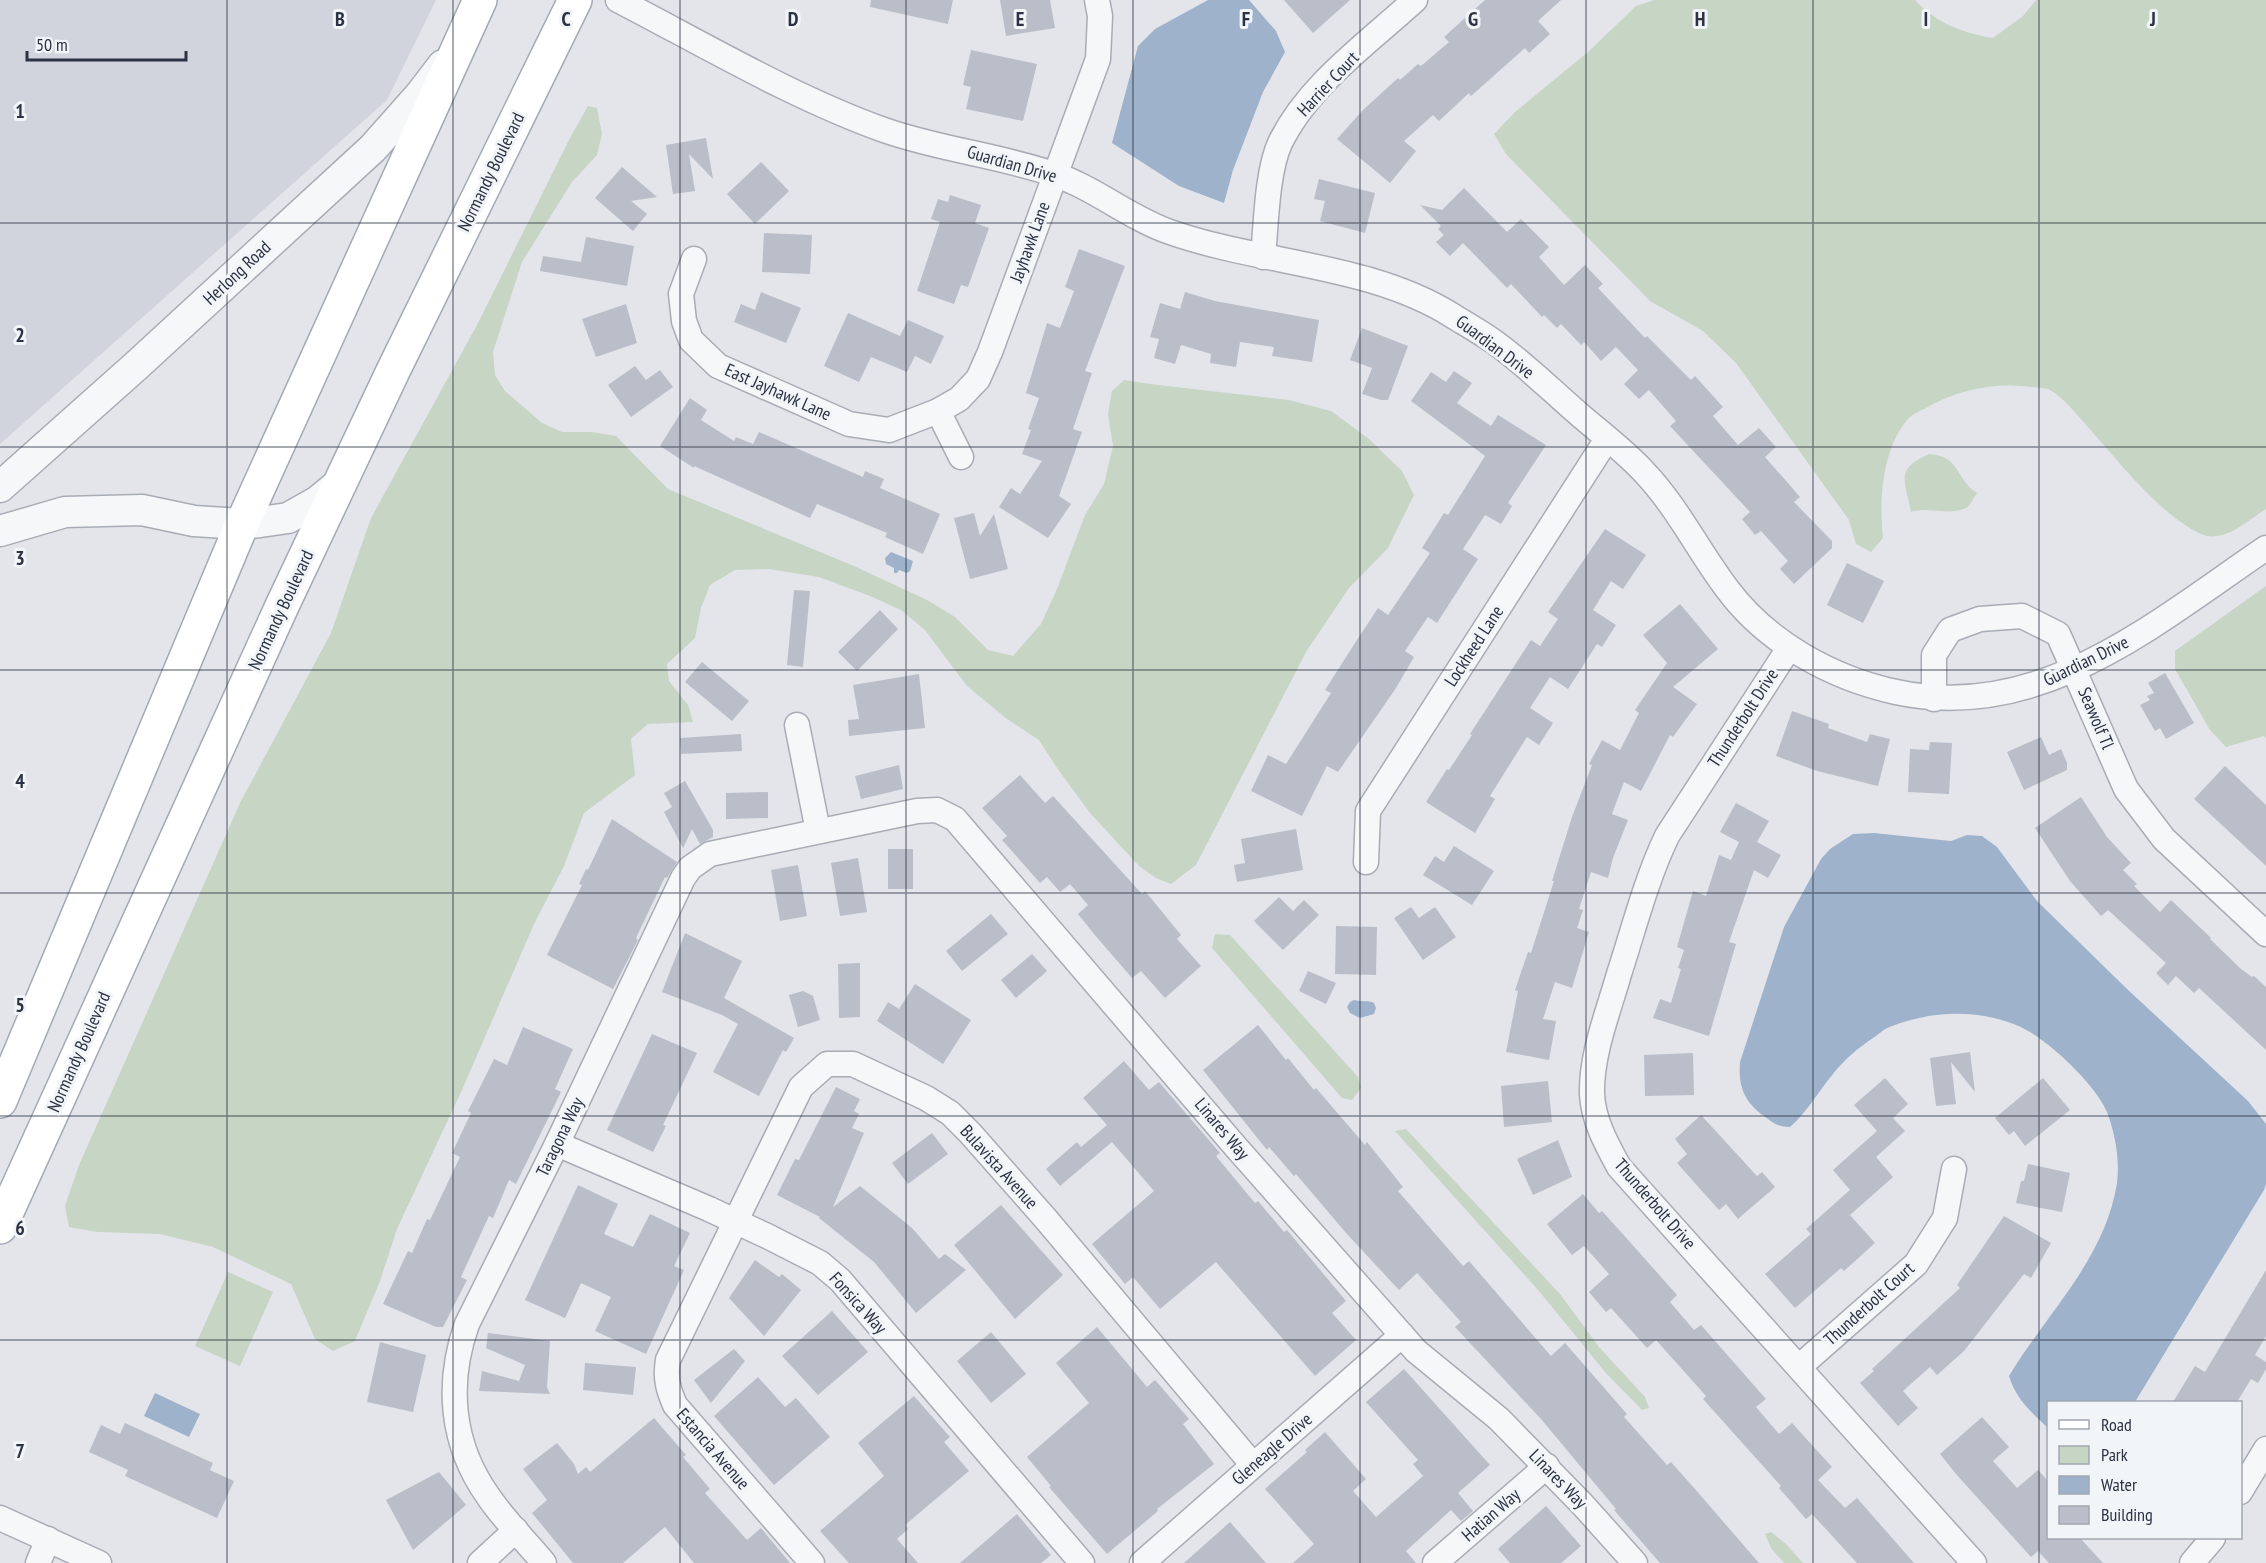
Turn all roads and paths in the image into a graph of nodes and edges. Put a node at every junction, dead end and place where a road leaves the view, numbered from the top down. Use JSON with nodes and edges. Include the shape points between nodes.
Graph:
{"nodes":[{"id":1,"x":480,"y":0,"type":"edge"},
{"id":2,"x":575,"y":0,"type":"edge"},
{"id":3,"x":618,"y":0,"type":"edge"},
{"id":4,"x":1097,"y":0,"type":"edge"},
{"id":5,"x":1415,"y":0,"type":"edge"},
{"id":6,"x":459,"y":44,"type":"junction"},
{"id":7,"x":1055,"y":174,"type":"junction"},
{"id":8,"x":1263,"y":257,"type":"junction"},
{"id":9,"x":694,"y":259,"type":"dead end"},
{"id":10,"x":929,"y":415,"type":"junction"},
{"id":11,"x":1607,"y":439,"type":"junction"},
{"id":12,"x":961,"y":457,"type":"dead end"},
{"id":13,"x":341,"y":482,"type":"junction"},
{"id":14,"x":0,"y":487,"type":"edge"},
{"id":15,"x":242,"y":524,"type":"junction"},
{"id":16,"x":0,"y":531,"type":"edge"},
{"id":17,"x":2266,"y":548,"type":"edge"},
{"id":18,"x":1789,"y":648,"type":"junction"},
{"id":19,"x":2075,"y":670,"type":"junction"},
{"id":20,"x":1934,"y":699,"type":"junction"},
{"id":21,"x":796,"y":725,"type":"dead end"},
{"id":22,"x":818,"y":831,"type":"junction"},
{"id":23,"x":1366,"y":861,"type":"dead end"},
{"id":24,"x":2266,"y":934,"type":"edge"},
{"id":25,"x":0,"y":1101,"type":"edge"},
{"id":26,"x":557,"y":1144,"type":"junction"},
{"id":27,"x":1954,"y":1168,"type":"dead end"},
{"id":28,"x":735,"y":1221,"type":"junction"},
{"id":29,"x":0,"y":1227,"type":"edge"},
{"id":30,"x":1402,"y":1335,"type":"junction"},
{"id":31,"x":1799,"y":1367,"type":"junction"},
{"id":32,"x":2266,"y":1449,"type":"edge"},
{"id":33,"x":1253,"y":1465,"type":"junction"},
{"id":34,"x":1546,"y":1466,"type":"junction"},
{"id":35,"x":2242,"y":1490,"type":"edge"},
{"id":36,"x":0,"y":1518,"type":"edge"},
{"id":37,"x":516,"y":1530,"type":"junction"},
{"id":38,"x":48,"y":1539,"type":"junction"},
{"id":39,"x":2212,"y":1539,"type":"edge"},
{"id":40,"x":38,"y":1563,"type":"edge"},
{"id":41,"x":99,"y":1563,"type":"edge"},
{"id":42,"x":480,"y":1563,"type":"edge"},
{"id":43,"x":544,"y":1563,"type":"edge"},
{"id":44,"x":812,"y":1563,"type":"edge"},
{"id":45,"x":1082,"y":1563,"type":"edge"},
{"id":46,"x":1142,"y":1563,"type":"edge"},
{"id":47,"x":1435,"y":1563,"type":"edge"},
{"id":48,"x":1635,"y":1563,"type":"edge"},
{"id":49,"x":1974,"y":1563,"type":"edge"},
{"id":50,"x":2192,"y":1563,"type":"edge"}],
"edges":[{"from":1,"to":6,"type":"main road"},
{"from":2,"to":13,"type":"main road","name":"Normandy Boulevard"},
{"from":3,"to":7,"type":"street","name":"Guardian Drive","via":[[800,94],[885,130]]},
{"from":4,"to":7,"type":"street","name":"Jayhawk Lane","via":[[1098,60]]},
{"from":5,"to":8,"type":"street","name":"Harrier Court","via":[[1329,78],[1299,111],[1279,145],[1269,185]]},
{"from":6,"to":14,"type":"street","name":"Herlong Road","via":[[373,148]]},
{"from":6,"to":15,"type":"main road"},
{"from":7,"to":8,"type":"street","name":"Guardian Drive","via":[[1168,232]]},
{"from":7,"to":10,"type":"street","name":"Jayhawk Lane","via":[[978,379],[959,399]]},
{"from":8,"to":11,"type":"street","name":"Guardian Drive","via":[[1384,283],[1445,311],[1496,343]]},
{"from":9,"to":10,"type":"street","name":"East Jayhawk Lane","via":[[681,294],[684,321],[691,340],[718,366],[849,424],[889,430]]},
{"from":10,"to":12,"type":"street"},
{"from":11,"to":18,"type":"street","name":"Guardian Drive","via":[[1651,481],[1683,521],[1728,591],[1762,627]]},
{"from":11,"to":23,"type":"street","name":"Lockheed Lane","via":[[1368,811]]},
{"from":13,"to":15,"type":"street","via":[[288,518]]},
{"from":13,"to":29,"type":"main road","name":"Normandy Boulevard"},
{"from":15,"to":16,"type":"street","via":[[194,521],[142,510],[66,512]]},
{"from":15,"to":25,"type":"main road"},
{"from":17,"to":19,"type":"street","name":"Guardian Drive","via":[[2120,647]]},
{"from":18,"to":20,"type":"street","name":"Guardian Drive","via":[[1840,674],[1890,691]]},
{"from":18,"to":31,"type":"street","name":"Thunderbolt Drive","via":[[1666,836],[1652,866],[1601,1033],[1592,1096],[1602,1135],[1619,1167]]},
{"from":19,"to":20,"type":"street","name":"Guardian Drive","via":[[2033,686],[1992,695]]},
{"from":19,"to":20,"type":"street","name":"Seawolf Tl","via":[[2058,634],[2022,616],[1980,618],[1950,630],[1934,656]]},
{"from":19,"to":24,"type":"street","name":"Seawolf Tl","via":[[2126,789],[2164,839]]},
{"from":21,"to":22,"type":"street"},
{"from":22,"to":26,"type":"street","name":"Taragona Way","via":[[710,854],[690,868]]},
{"from":22,"to":30,"type":"street","name":"Linares Way","via":[[917,811],[937,810],[955,819]]},
{"from":26,"to":28,"type":"street","name":"Fonsica Way"},
{"from":26,"to":37,"type":"street","name":"Taragona Way","via":[[467,1324],[453,1380],[458,1429],[470,1464],[488,1497]]},
{"from":27,"to":31,"type":"street","name":"Thunderbolt Court","via":[[1945,1218],[1916,1264]]},
{"from":28,"to":33,"type":"street","name":"Bulavista Avenue","via":[[801,1087],[827,1064],[853,1064],[916,1093],[950,1113],[970,1133]]},
{"from":28,"to":44,"type":"street","name":"Estancia Avenue","via":[[668,1360],[667,1386],[675,1405]]},
{"from":28,"to":45,"type":"street","name":"Fonsica Way","via":[[820,1263],[840,1280]]},
{"from":30,"to":33,"type":"street","name":"Gleneagle Drive"},
{"from":30,"to":34,"type":"street","name":"Linares Way","via":[[1499,1419]]},
{"from":31,"to":49,"type":"street","name":"Thunderbolt Drive"},
{"from":32,"to":35,"type":"street"},
{"from":33,"to":46,"type":"street","name":"Gleneagle Drive"},
{"from":34,"to":47,"type":"street","name":"Hatian Way"},
{"from":34,"to":48,"type":"street","name":"Linares Way"},
{"from":36,"to":38,"type":"street"},
{"from":37,"to":42,"type":"street"},
{"from":37,"to":43,"type":"street","name":"Taragona Way"},
{"from":38,"to":40,"type":"street"},
{"from":38,"to":41,"type":"street"},
{"from":39,"to":50,"type":"street"}]}
